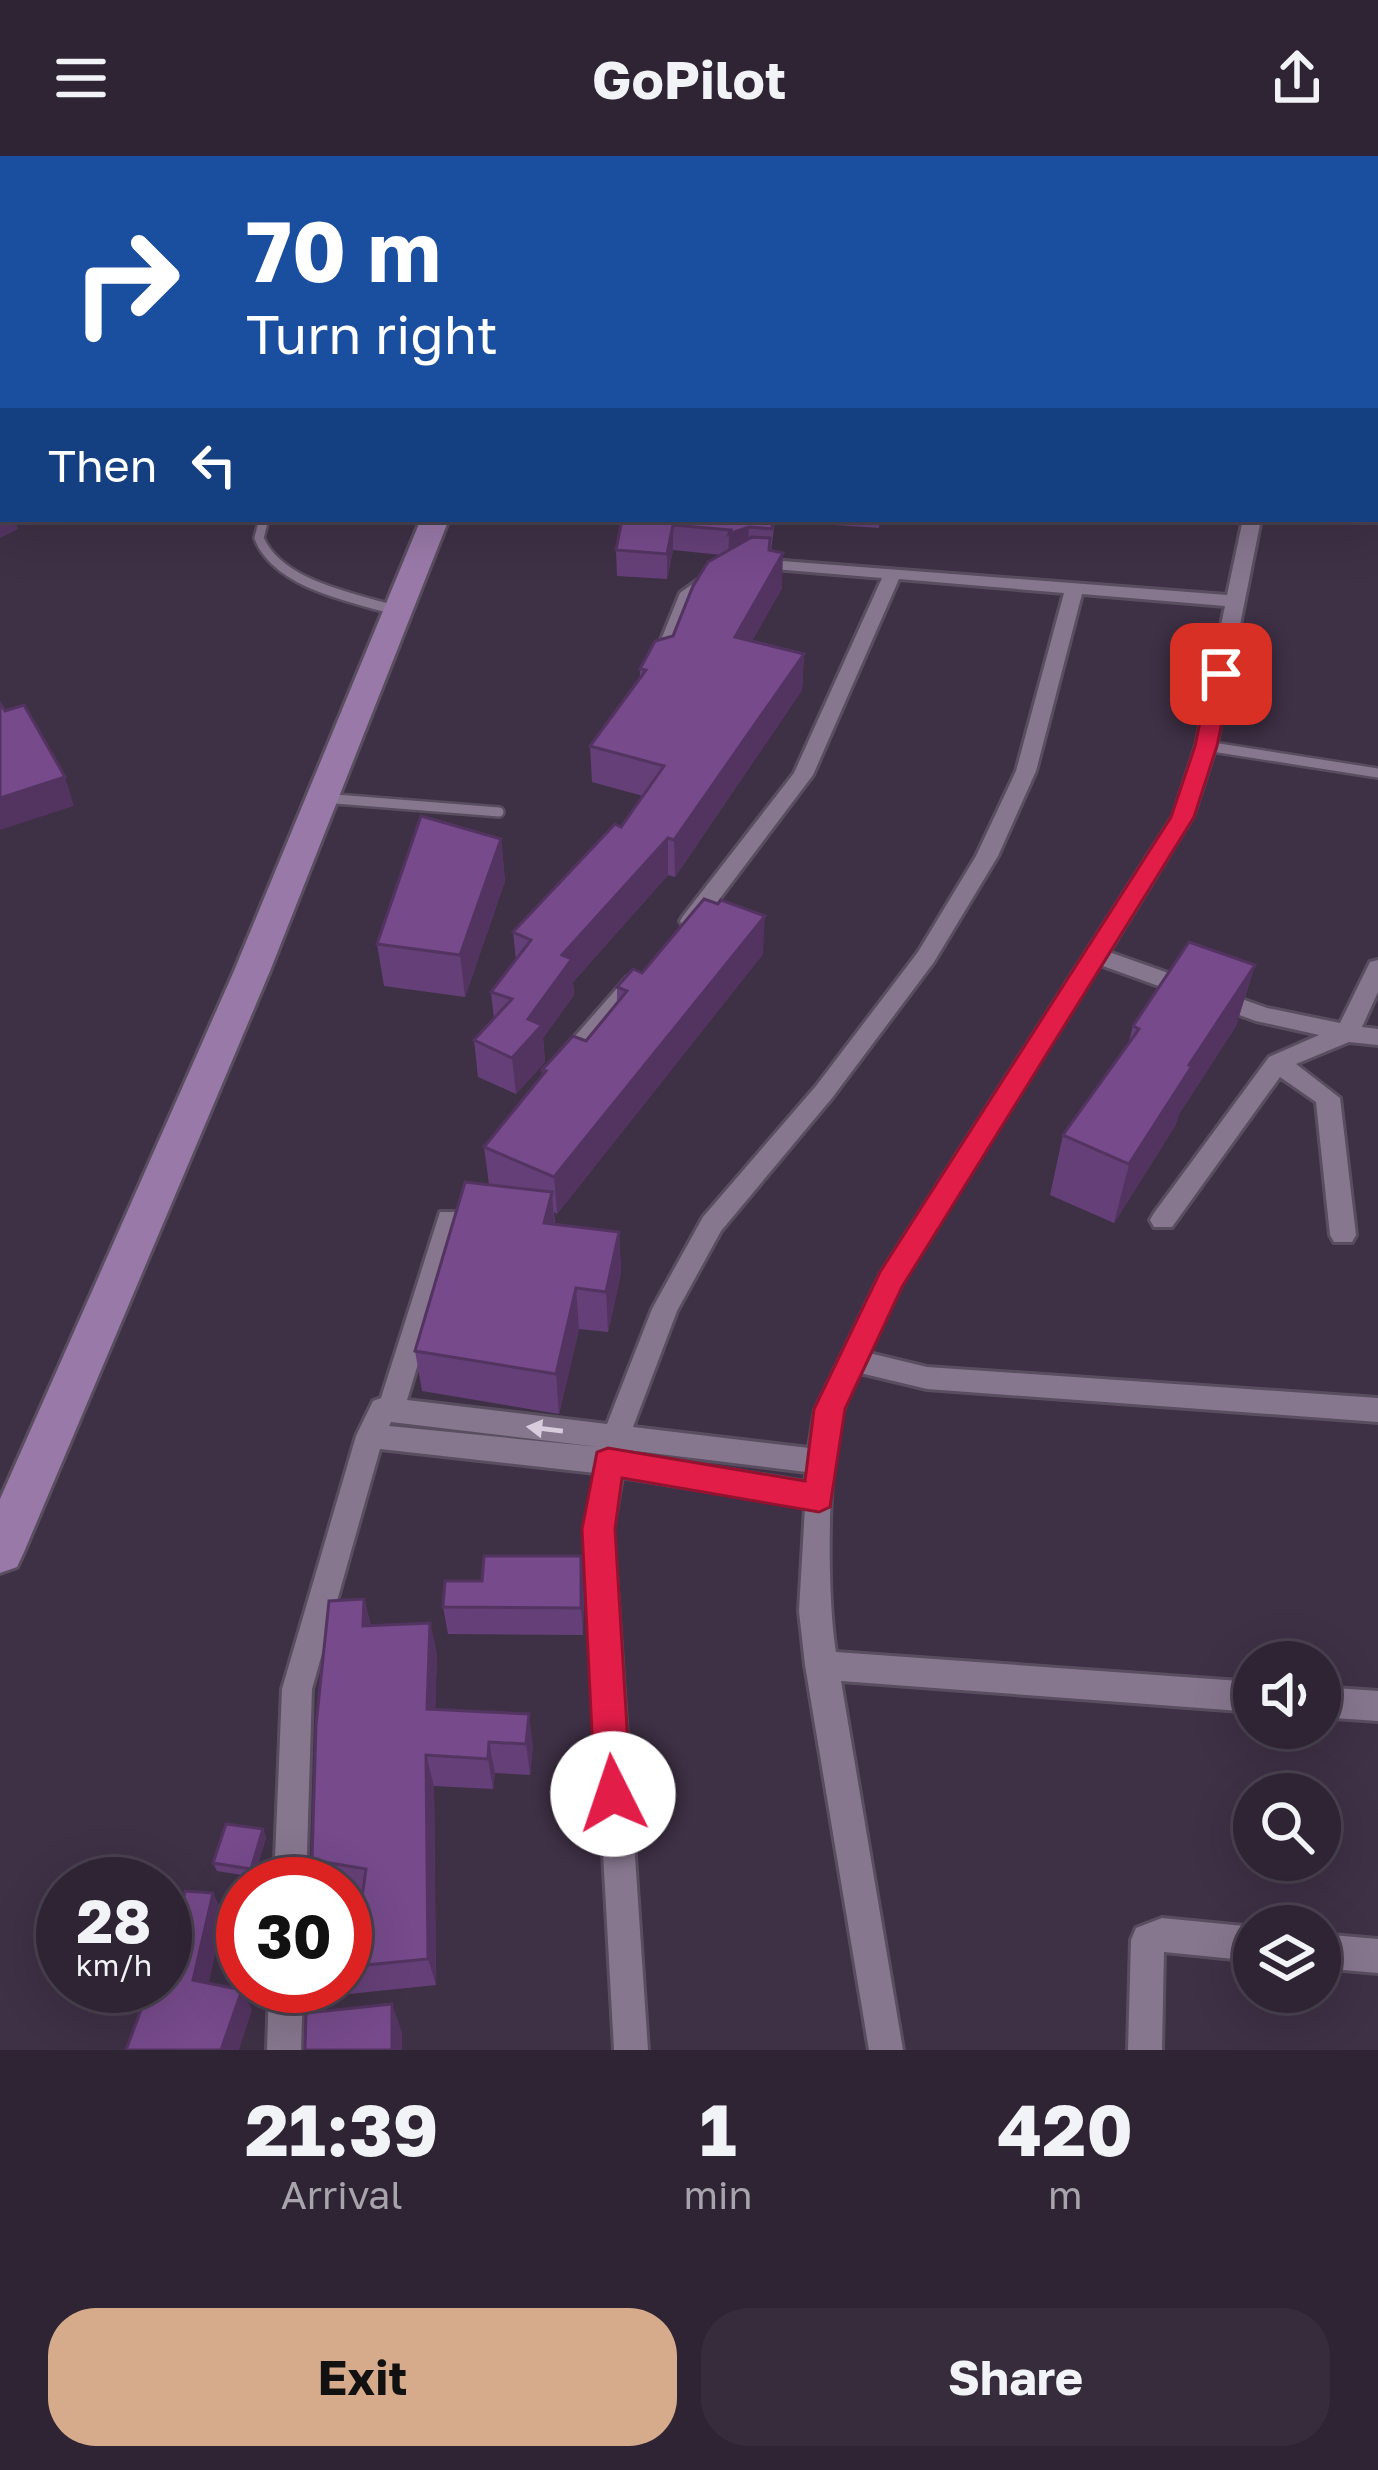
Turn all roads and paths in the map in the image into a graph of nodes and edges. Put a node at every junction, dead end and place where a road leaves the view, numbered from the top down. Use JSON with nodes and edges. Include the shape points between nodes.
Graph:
{"nodes":[{"id":1,"x":263,"y":522,"type":"edge"},
{"id":2,"x":434,"y":522,"type":"edge"},
{"id":3,"x":1251,"y":522,"type":"edge"},
{"id":4,"x":893,"y":573,"type":"junction"},
{"id":5,"x":1074,"y":588,"type":"junction"},
{"id":6,"x":1236,"y":602,"type":"junction"},
{"id":7,"x":398,"y":611,"type":"junction"},
{"id":8,"x":659,"y":669,"type":"edge"},
{"id":9,"x":1206,"y":746,"type":"junction"},
{"id":10,"x":1378,"y":773,"type":"edge"},
{"id":11,"x":322,"y":798,"type":"junction"},
{"id":12,"x":500,"y":812,"type":"dead end"},
{"id":13,"x":1094,"y":955,"type":"junction"},
{"id":14,"x":1378,"y":968,"type":"edge"},
{"id":15,"x":1347,"y":1033,"type":"junction"},
{"id":16,"x":1378,"y":1036,"type":"edge"},
{"id":17,"x":1277,"y":1063,"type":"junction"},
{"id":18,"x":542,"y":1088,"type":"edge"},
{"id":19,"x":449,"y":1219,"type":"edge"},
{"id":20,"x":1163,"y":1220,"type":"dead end"},
{"id":21,"x":1343,"y":1234,"type":"dead end"},
{"id":22,"x":851,"y":1360,"type":"junction"},
{"id":23,"x":391,"y":1409,"type":"junction"},
{"id":24,"x":1378,"y":1410,"type":"edge"},
{"id":25,"x":370,"y":1436,"type":"junction"},
{"id":26,"x":611,"y":1450,"type":"junction"},
{"id":27,"x":821,"y":1462,"type":"junction"},
{"id":28,"x":819,"y":1497,"type":"junction"},
{"id":29,"x":0,"y":1552,"type":"edge"},
{"id":30,"x":820,"y":1665,"type":"junction"},
{"id":31,"x":1233,"y":1695,"type":"edge"},
{"id":32,"x":1341,"y":1703,"type":"edge"},
{"id":33,"x":1378,"y":1706,"type":"edge"},
{"id":34,"x":291,"y":1857,"type":"edge"},
{"id":35,"x":1233,"y":1942,"type":"edge"},
{"id":36,"x":1341,"y":1953,"type":"edge"},
{"id":37,"x":1378,"y":1956,"type":"edge"},
{"id":38,"x":285,"y":2013,"type":"edge"},
{"id":39,"x":284,"y":2050,"type":"edge"},
{"id":40,"x":631,"y":2050,"type":"edge"},
{"id":41,"x":886,"y":2050,"type":"edge"},
{"id":42,"x":1145,"y":2050,"type":"edge"}],
"edges":[{"from":1,"to":7,"type":"lane","via":[[259,537],[276,563]]},
{"from":2,"to":7,"type":"main road"},
{"from":3,"to":6,"type":"street"},
{"from":4,"to":5,"type":"street"},
{"from":4,"to":8,"type":"street","via":[[748,562],[716,571],[688,593]]},
{"from":4,"to":18,"type":"street","via":[[803,775],[714,895]]},
{"from":5,"to":6,"type":"street"},
{"from":5,"to":26,"type":"street","via":[[1026,771],[987,856],[926,957],[712,1224],[665,1309]]},
{"from":6,"to":9,"type":"street"},
{"from":7,"to":11,"type":"main road"},
{"from":9,"to":10,"type":"lane"},
{"from":9,"to":13,"type":"street","via":[[1183,817]]},
{"from":11,"to":12,"type":"lane"},
{"from":11,"to":29,"type":"main road"},
{"from":13,"to":15,"type":"street","via":[[1264,1015]]},
{"from":13,"to":22,"type":"street","via":[[890,1280]]},
{"from":14,"to":15,"type":"street"},
{"from":15,"to":16,"type":"street"},
{"from":15,"to":17,"type":"street"},
{"from":17,"to":20,"type":"street"},
{"from":17,"to":21,"type":"street","via":[[1328,1098]]},
{"from":19,"to":23,"type":"street"},
{"from":22,"to":24,"type":"street","via":[[927,1378]]},
{"from":22,"to":27,"type":"street","via":[[829,1409]]},
{"from":23,"to":25,"type":"street","via":[[382,1409]]},
{"from":26,"to":23,"type":"street","one_way":true},
{"from":25,"to":26,"type":"street"},
{"from":25,"to":34,"type":"street","via":[[297,1689]]},
{"from":26,"to":27,"type":"street"},
{"from":26,"to":28,"type":"street"},
{"from":26,"to":40,"type":"street","via":[[598,1529]]},
{"from":27,"to":28,"type":"street"},
{"from":28,"to":30,"type":"street"},
{"from":30,"to":31,"type":"street"},
{"from":30,"to":41,"type":"street"},
{"from":32,"to":33,"type":"street"},
{"from":35,"to":42,"type":"street","via":[[1148,1940]]},
{"from":36,"to":37,"type":"street"},
{"from":38,"to":39,"type":"street"}]}
